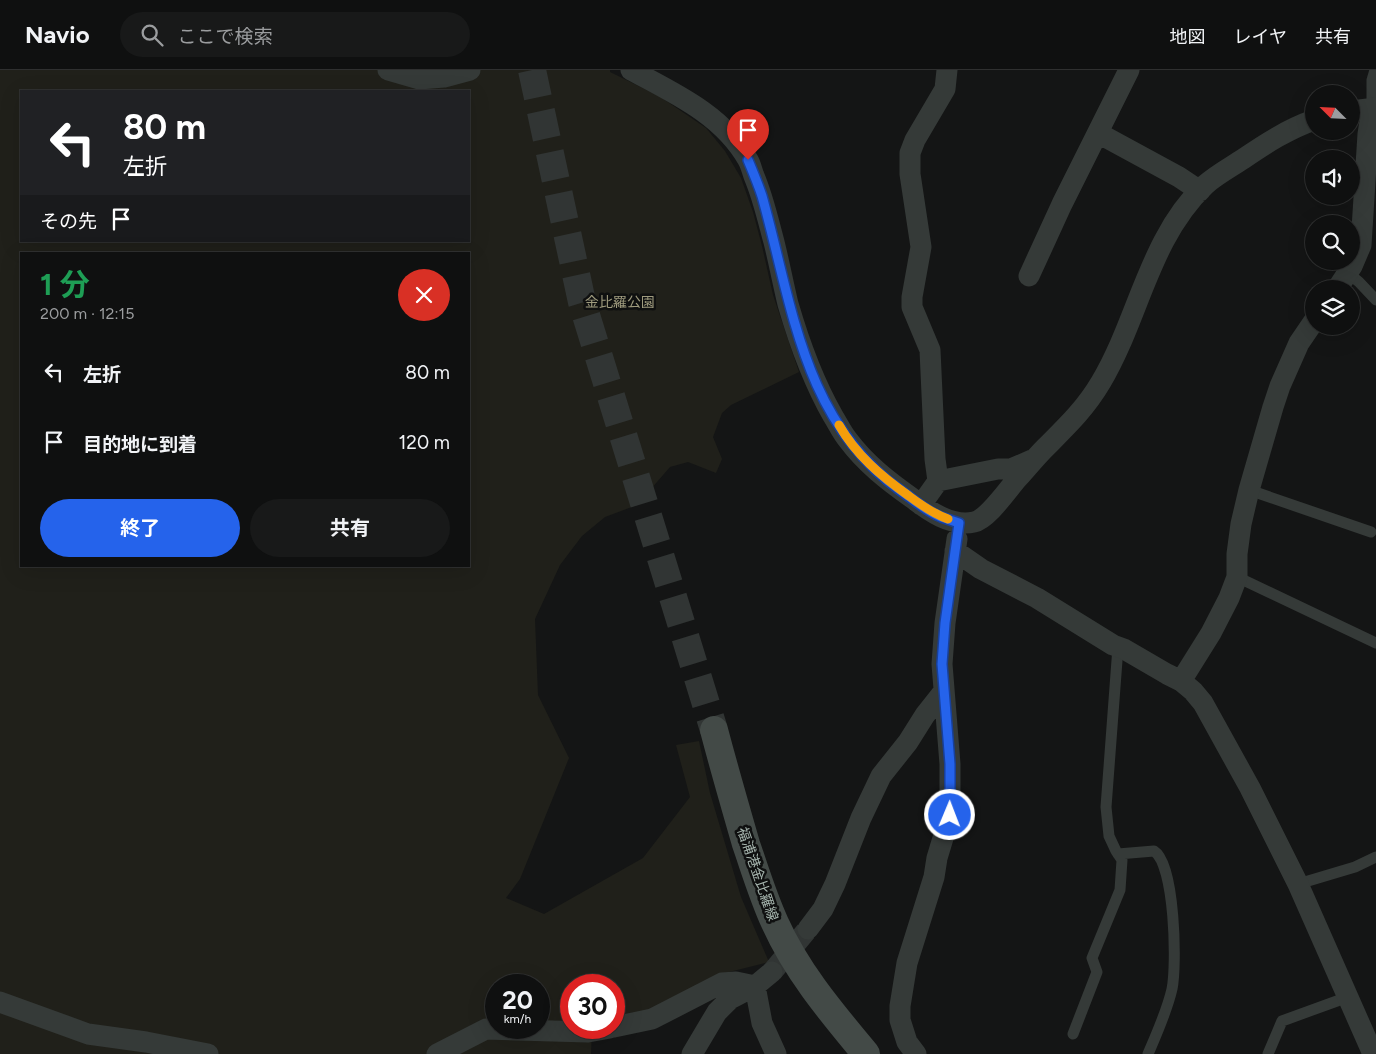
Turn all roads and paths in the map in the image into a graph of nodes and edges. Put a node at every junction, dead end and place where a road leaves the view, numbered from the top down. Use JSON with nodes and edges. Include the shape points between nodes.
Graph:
{"nodes":[{"id":1,"x":388,"y":70,"type":"edge"},
{"id":2,"x":470,"y":70,"type":"edge"},
{"id":3,"x":631,"y":70,"type":"edge"},
{"id":4,"x":948,"y":70,"type":"edge"},
{"id":5,"x":1129,"y":70,"type":"edge"},
{"id":6,"x":1375,"y":70,"type":"edge"},
{"id":7,"x":1366,"y":109,"type":"edge"},
{"id":8,"x":1305,"y":124,"type":"edge"},
{"id":9,"x":1098,"y":133,"type":"junction"},
{"id":10,"x":1200,"y":191,"type":"junction"},
{"id":11,"x":1029,"y":276,"type":"dead end"},
{"id":12,"x":1343,"y":280,"type":"edge"},
{"id":13,"x":1360,"y":283,"type":"edge"},
{"id":14,"x":1376,"y":300,"type":"edge"},
{"id":15,"x":1305,"y":334,"type":"edge"},
{"id":16,"x":1036,"y":458,"type":"junction"},
{"id":17,"x":938,"y":481,"type":"junction"},
{"id":18,"x":1249,"y":490,"type":"junction"},
{"id":19,"x":921,"y":505,"type":"junction"},
{"id":20,"x":959,"y":523,"type":"junction"},
{"id":21,"x":1372,"y":532,"type":"dead end"},
{"id":22,"x":955,"y":551,"type":"junction"},
{"id":23,"x":1236,"y":577,"type":"junction"},
{"id":24,"x":1376,"y":643,"type":"edge"},
{"id":25,"x":1118,"y":647,"type":"junction"},
{"id":26,"x":1181,"y":681,"type":"junction"},
{"id":27,"x":944,"y":691,"type":"junction"},
{"id":28,"x":714,"y":730,"type":"tunnel mouth"},
{"id":29,"x":1118,"y":854,"type":"junction"},
{"id":30,"x":1376,"y":857,"type":"edge"},
{"id":31,"x":1298,"y":884,"type":"junction"},
{"id":32,"x":808,"y":929,"type":"tunnel mouth"},
{"id":33,"x":772,"y":972,"type":"tunnel mouth"},
{"id":34,"x":755,"y":986,"type":"junction"},
{"id":35,"x":1348,"y":996,"type":"junction"},
{"id":36,"x":0,"y":1002,"type":"edge"},
{"id":37,"x":625,"y":1024,"type":"edge"},
{"id":38,"x":560,"y":1031,"type":"edge"},
{"id":39,"x":1073,"y":1034,"type":"dead end"},
{"id":40,"x":208,"y":1054,"type":"edge"},
{"id":41,"x":437,"y":1054,"type":"edge"},
{"id":42,"x":692,"y":1054,"type":"edge"},
{"id":43,"x":776,"y":1054,"type":"edge"},
{"id":44,"x":866,"y":1054,"type":"edge"},
{"id":45,"x":916,"y":1054,"type":"edge"},
{"id":46,"x":1148,"y":1054,"type":"edge"},
{"id":47,"x":1268,"y":1054,"type":"edge"},
{"id":48,"x":1373,"y":1054,"type":"edge"}],
"edges":[{"from":1,"to":2,"type":"street","via":[[419,79]]},
{"from":3,"to":19,"type":"street","via":[[712,117],[748,160],[761,194],[800,342],[824,400],[847,439],[870,464]]},
{"from":4,"to":17,"type":"street","via":[[945,89],[910,153],[921,247],[912,307],[930,350]]},
{"from":5,"to":9,"type":"street"},
{"from":6,"to":7,"type":"lane"},
{"from":7,"to":12,"type":"street","via":[[1368,134],[1361,245]]},
{"from":8,"to":10,"type":"street","via":[[1284,133],[1208,182]]},
{"from":9,"to":10,"type":"street"},
{"from":9,"to":11,"type":"street"},
{"from":10,"to":16,"type":"street","via":[[1166,236],[1115,354],[1091,399]]},
{"from":13,"to":14,"type":"lane"},
{"from":15,"to":18,"type":"street","via":[[1280,386]]},
{"from":16,"to":17,"type":"street","via":[[1011,469]]},
{"from":16,"to":20,"type":"street","via":[[988,515],[976,522]]},
{"from":17,"to":19,"type":"street"},
{"from":18,"to":21,"type":"lane"},
{"from":18,"to":23,"type":"street","via":[[1241,524]]},
{"from":19,"to":20,"type":"street"},
{"from":20,"to":22,"type":"street"},
{"from":22,"to":25,"type":"street"},
{"from":22,"to":27,"type":"street","via":[[945,623]]},
{"from":23,"to":24,"type":"lane"},
{"from":23,"to":26,"type":"street","via":[[1211,633]]},
{"from":25,"to":26,"type":"street"},
{"from":25,"to":29,"type":"lane","via":[[1106,806],[1109,836]]},
{"from":26,"to":31,"type":"street","via":[[1203,703]]},
{"from":27,"to":32,"type":"street","via":[[881,776],[823,909]]},
{"from":27,"to":45,"type":"street","via":[[950,815],[907,963],[901,1000],[900,1020]]},
{"from":28,"to":44,"type":"main road","name":"福浦港金比羅線","via":[[760,887],[775,924],[813,989]]},
{"from":29,"to":39,"type":"lane","via":[[1122,860],[1120,890],[1092,958],[1097,972]]},
{"from":29,"to":46,"type":"lane","via":[[1154,851],[1159,854],[1167,872],[1175,961],[1168,1004]]},
{"from":30,"to":31,"type":"lane","via":[[1355,867]]},
{"from":31,"to":35,"type":"street"},
{"from":33,"to":34,"type":"street"},
{"from":34,"to":37,"type":"street","via":[[722,983],[652,1019]]},
{"from":34,"to":42,"type":"street","via":[[730,999],[717,1012]]},
{"from":34,"to":43,"type":"street","via":[[762,1023]]},
{"from":35,"to":47,"type":"lane","via":[[1282,1021]]},
{"from":35,"to":48,"type":"street"},
{"from":36,"to":40,"type":"street","via":[[88,1034]]},
{"from":38,"to":41,"type":"street","via":[[486,1030]]}]}
